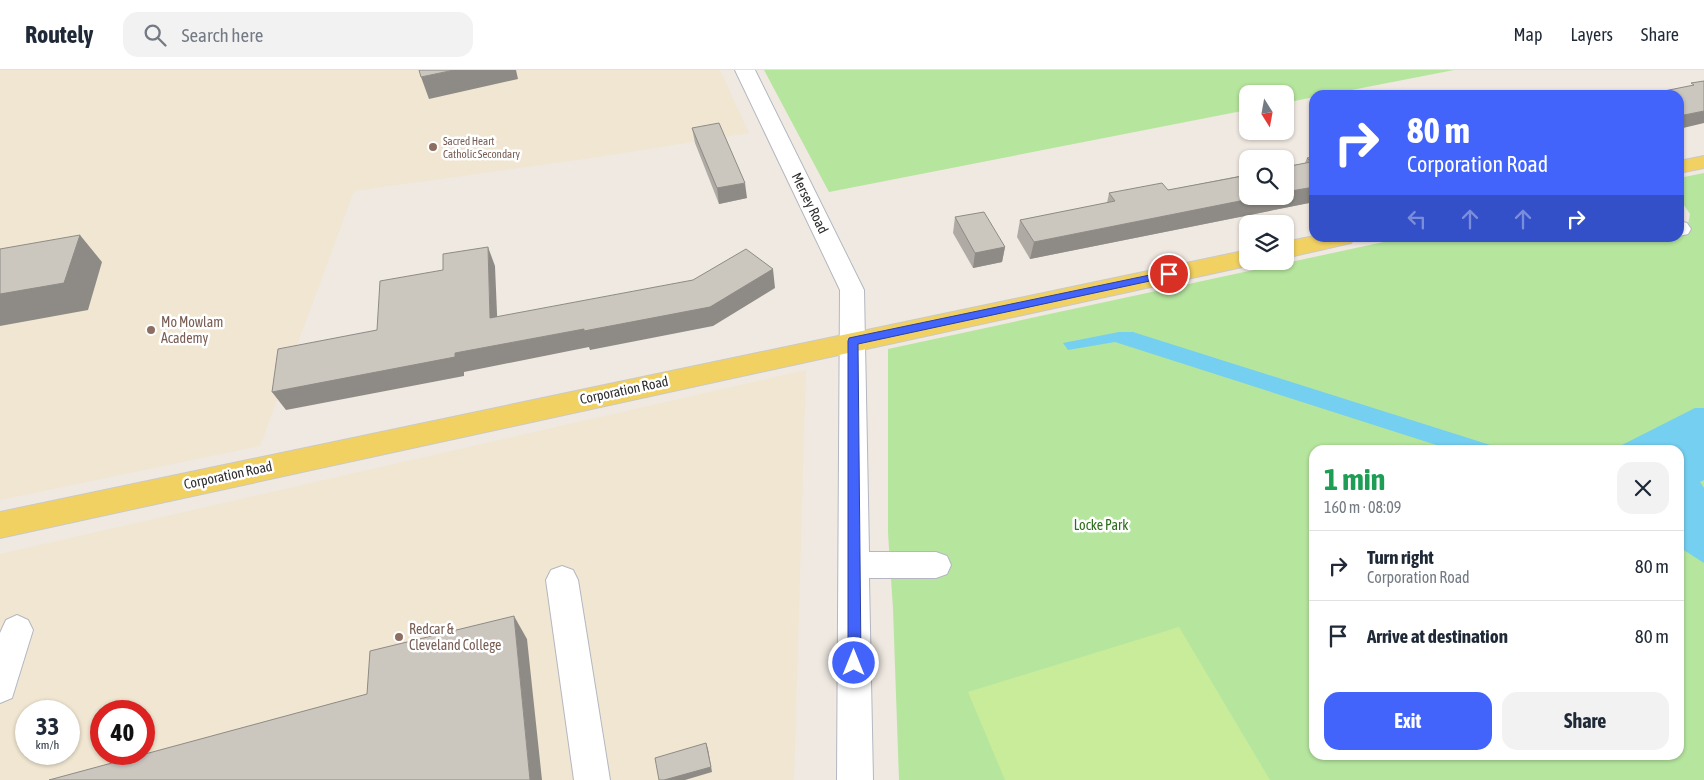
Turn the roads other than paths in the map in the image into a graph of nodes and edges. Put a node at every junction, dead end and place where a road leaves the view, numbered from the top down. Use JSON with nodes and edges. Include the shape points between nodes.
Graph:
{"nodes":[{"id":1,"x":745,"y":70,"type":"edge"},
{"id":2,"x":1704,"y":162,"type":"edge"},
{"id":3,"x":1684,"y":166,"type":"edge"},
{"id":4,"x":1324,"y":242,"type":"edge"},
{"id":5,"x":1294,"y":248,"type":"edge"},
{"id":6,"x":1239,"y":260,"type":"edge"},
{"id":7,"x":853,"y":341,"type":"junction"},
{"id":8,"x":0,"y":524,"type":"edge"},
{"id":9,"x":854,"y":565,"type":"junction"},
{"id":10,"x":936,"y":565,"type":"dead end"},
{"id":11,"x":562,"y":580,"type":"dead end"},
{"id":12,"x":17,"y":630,"type":"dead end"},
{"id":13,"x":0,"y":687,"type":"edge"},
{"id":14,"x":592,"y":780,"type":"edge"},
{"id":15,"x":854,"y":780,"type":"edge"}],
"edges":[{"from":1,"to":7,"type":"street","name":"Mersey Road","via":[[852,290]]},
{"from":2,"to":3,"type":"main road"},
{"from":4,"to":5,"type":"main road"},
{"from":6,"to":7,"type":"main road","name":"Corporation Road"},
{"from":7,"to":8,"type":"main road","name":"Corporation Road"},
{"from":7,"to":9,"type":"street","name":"Mersey Road"},
{"from":9,"to":10,"type":"street"},
{"from":9,"to":15,"type":"street","name":"Mersey Road"},
{"from":11,"to":14,"type":"street"},
{"from":12,"to":13,"type":"street"}]}
